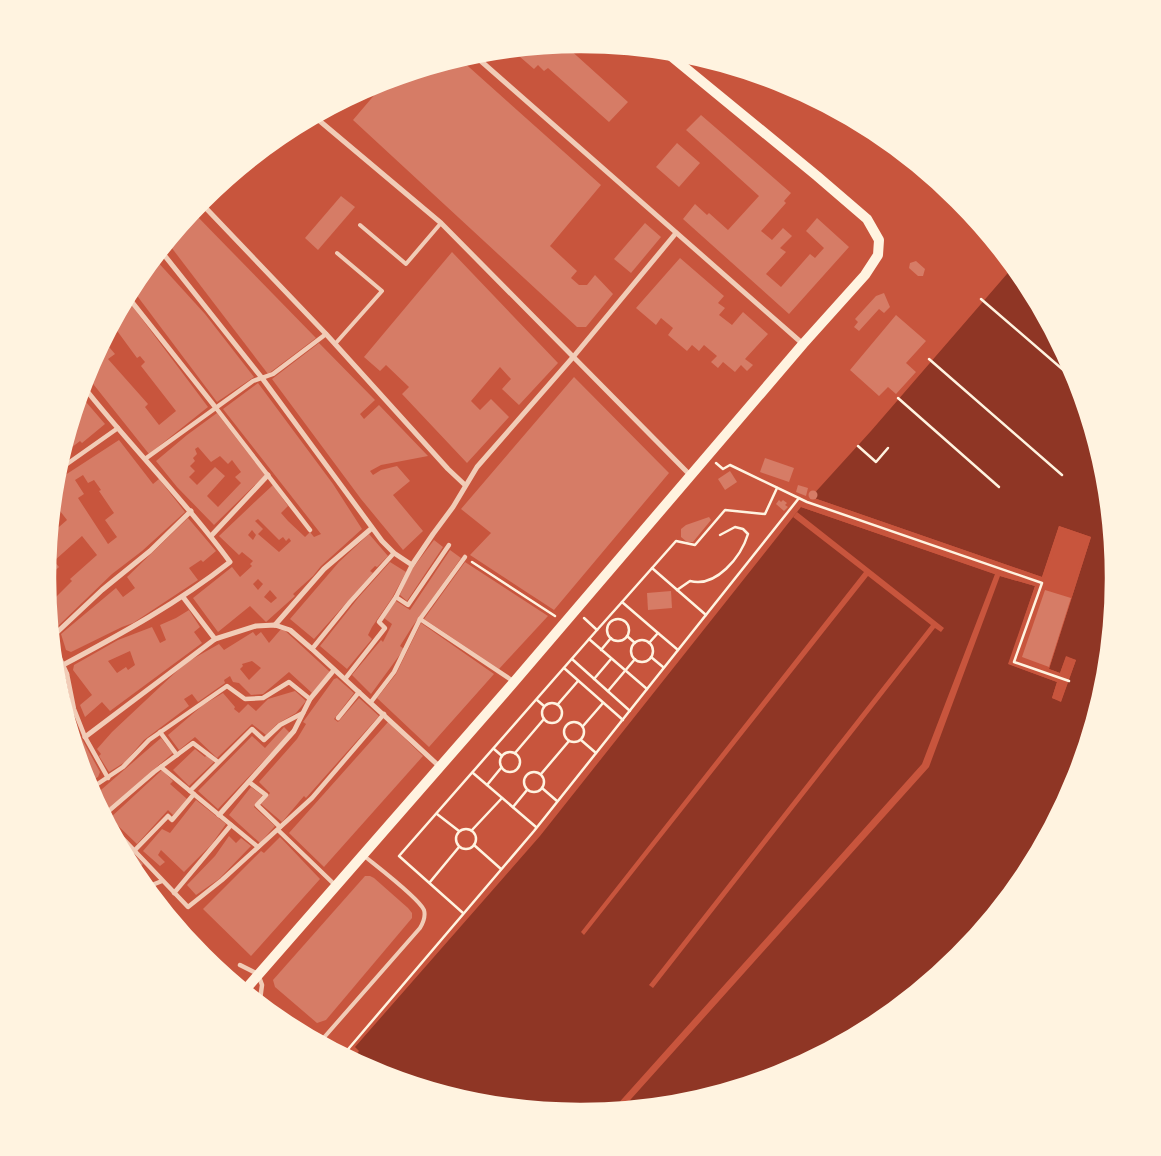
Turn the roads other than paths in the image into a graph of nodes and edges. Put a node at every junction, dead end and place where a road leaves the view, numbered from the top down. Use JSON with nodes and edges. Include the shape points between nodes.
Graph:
{"nodes":[{"id":1,"x":482,"y":62,"type":"edge"},
{"id":2,"x":679,"y":62,"type":"edge"},
{"id":3,"x":321,"y":122,"type":"edge"},
{"id":4,"x":207,"y":208,"type":"edge"},
{"id":5,"x":441,"y":223,"type":"junction"},
{"id":6,"x":360,"y":225,"type":"dead end"},
{"id":7,"x":676,"y":233,"type":"junction"},
{"id":8,"x":337,"y":253,"type":"dead end"},
{"id":9,"x":165,"y":256,"type":"edge"},
{"id":10,"x":133,"y":303,"type":"edge"},
{"id":11,"x":326,"y":334,"type":"junction"},
{"id":12,"x":335,"y":344,"type":"junction"},
{"id":13,"x":803,"y":344,"type":"junction"},
{"id":14,"x":574,"y":356,"type":"junction"},
{"id":15,"x":262,"y":378,"type":"junction"},
{"id":16,"x":89,"y":393,"type":"edge"},
{"id":17,"x":216,"y":408,"type":"junction"},
{"id":18,"x":118,"y":428,"type":"junction"},
{"id":19,"x":145,"y":459,"type":"junction"},
{"id":20,"x":68,"y":463,"type":"edge"},
{"id":21,"x":268,"y":475,"type":"junction"},
{"id":22,"x":691,"y":475,"type":"junction"},
{"id":23,"x":465,"y":485,"type":"junction"},
{"id":24,"x":191,"y":511,"type":"junction"},
{"id":25,"x":372,"y":528,"type":"junction"},
{"id":26,"x":310,"y":530,"type":"dead end"},
{"id":27,"x":211,"y":536,"type":"junction"},
{"id":28,"x":449,"y":546,"type":"dead end"},
{"id":29,"x":394,"y":553,"type":"junction"},
{"id":30,"x":465,"y":557,"type":"road end"},
{"id":31,"x":412,"y":565,"type":"junction"},
{"id":32,"x":183,"y":597,"type":"junction"},
{"id":33,"x":396,"y":597,"type":"junction"},
{"id":34,"x":420,"y":620,"type":"junction"},
{"id":35,"x":275,"y":625,"type":"junction"},
{"id":36,"x":58,"y":633,"type":"edge"},
{"id":37,"x":215,"y":640,"type":"junction"},
{"id":38,"x":312,"y":649,"type":"junction"},
{"id":39,"x":62,"y":662,"type":"edge"},
{"id":40,"x":63,"y":665,"type":"junction"},
{"id":41,"x":334,"y":670,"type":"junction"},
{"id":42,"x":67,"y":674,"type":"junction"},
{"id":43,"x":64,"y":676,"type":"edge"},
{"id":44,"x":344,"y":679,"type":"junction"},
{"id":45,"x":514,"y":682,"type":"junction"},
{"id":46,"x":359,"y":692,"type":"junction"},
{"id":47,"x":310,"y":699,"type":"junction"},
{"id":48,"x":371,"y":702,"type":"junction"},
{"id":49,"x":302,"y":713,"type":"junction"},
{"id":50,"x":384,"y":714,"type":"junction"},
{"id":51,"x":338,"y":718,"type":"dead end"},
{"id":52,"x":160,"y":732,"type":"junction"},
{"id":53,"x":85,"y":737,"type":"junction"},
{"id":54,"x":177,"y":755,"type":"junction"},
{"id":55,"x":218,"y":762,"type":"junction"},
{"id":56,"x":161,"y":767,"type":"junction"},
{"id":57,"x":440,"y":767,"type":"junction"},
{"id":58,"x":108,"y":778,"type":"junction"},
{"id":59,"x":250,"y":782,"type":"junction"},
{"id":60,"x":97,"y":784,"type":"edge"},
{"id":61,"x":192,"y":792,"type":"junction"},
{"id":62,"x":109,"y":811,"type":"edge"},
{"id":63,"x":219,"y":815,"type":"junction"},
{"id":64,"x":231,"y":825,"type":"junction"},
{"id":65,"x":279,"y":829,"type":"junction"},
{"id":66,"x":128,"y":846,"type":"edge"},
{"id":67,"x":258,"y":847,"type":"junction"},
{"id":68,"x":134,"y":851,"type":"junction"},
{"id":69,"x":364,"y":855,"type":"junction"},
{"id":70,"x":162,"y":881,"type":"junction"},
{"id":71,"x":154,"y":884,"type":"edge"},
{"id":72,"x":336,"y":886,"type":"junction"},
{"id":73,"x":174,"y":893,"type":"junction"},
{"id":74,"x":240,"y":965,"type":"dead end"},
{"id":75,"x":258,"y":974,"type":"junction"},
{"id":76,"x":249,"y":985,"type":"edge"},
{"id":77,"x":261,"y":995,"type":"edge"},
{"id":78,"x":325,"y":1037,"type":"edge"}],
"edges":[{"from":1,"to":7,"type":"street"},
{"from":2,"to":13,"type":"main road","via":[[867,219],[878,240],[878,255],[864,275]]},
{"from":3,"to":5,"type":"street"},
{"from":4,"to":11,"type":"street"},
{"from":5,"to":6,"type":"lane","via":[[406,264]]},
{"from":5,"to":14,"type":"street"},
{"from":7,"to":13,"type":"street"},
{"from":7,"to":14,"type":"street"},
{"from":8,"to":12,"type":"lane","via":[[382,291]]},
{"from":9,"to":15,"type":"street"},
{"from":10,"to":17,"type":"street"},
{"from":11,"to":12,"type":"street"},
{"from":11,"to":15,"type":"street","via":[[273,374]]},
{"from":12,"to":23,"type":"street"},
{"from":13,"to":22,"type":"main road"},
{"from":14,"to":22,"type":"street"},
{"from":14,"to":23,"type":"street"},
{"from":15,"to":17,"type":"street"},
{"from":15,"to":25,"type":"street"},
{"from":16,"to":18,"type":"street"},
{"from":17,"to":19,"type":"street"},
{"from":17,"to":21,"type":"street"},
{"from":18,"to":19,"type":"street"},
{"from":18,"to":20,"type":"street"},
{"from":19,"to":24,"type":"street"},
{"from":21,"to":26,"type":"street"},
{"from":21,"to":27,"type":"street"},
{"from":22,"to":45,"type":"main road"},
{"from":23,"to":31,"type":"street"},
{"from":24,"to":27,"type":"street"},
{"from":24,"to":36,"type":"street"},
{"from":25,"to":29,"type":"street"},
{"from":25,"to":35,"type":"street","via":[[324,569]]},
{"from":27,"to":32,"type":"street","via":[[230,562]]},
{"from":28,"to":33,"type":"street","via":[[408,605]]},
{"from":29,"to":31,"type":"street"},
{"from":29,"to":38,"type":"street"},
{"from":30,"to":34,"type":"street"},
{"from":31,"to":33,"type":"street"},
{"from":32,"to":37,"type":"street"},
{"from":32,"to":40,"type":"street"},
{"from":33,"to":44,"type":"street","via":[[379,622],[385,628]]},
{"from":34,"to":45,"type":"street"},
{"from":34,"to":48,"type":"street","via":[[394,672]]},
{"from":35,"to":37,"type":"street","via":[[256,626]]},
{"from":35,"to":38,"type":"street","via":[[290,630]]},
{"from":37,"to":53,"type":"street"},
{"from":38,"to":41,"type":"street"},
{"from":39,"to":40,"type":"street"},
{"from":40,"to":42,"type":"street"},
{"from":41,"to":44,"type":"street"},
{"from":41,"to":47,"type":"street"},
{"from":42,"to":43,"type":"street"},
{"from":42,"to":53,"type":"street","via":[[74,710]]},
{"from":44,"to":46,"type":"street"},
{"from":45,"to":57,"type":"main road"},
{"from":46,"to":48,"type":"street"},
{"from":46,"to":51,"type":"street"},
{"from":47,"to":49,"type":"street"},
{"from":47,"to":52,"type":"street","via":[[289,682],[263,698],[245,699],[227,686]]},
{"from":48,"to":50,"type":"street"},
{"from":49,"to":55,"type":"street","via":[[280,725],[264,740],[252,729]]},
{"from":49,"to":59,"type":"street","via":[[294,731]]},
{"from":50,"to":57,"type":"street"},
{"from":50,"to":65,"type":"street","via":[[312,798]]},
{"from":52,"to":54,"type":"street"},
{"from":52,"to":58,"type":"street"},
{"from":53,"to":58,"type":"street"},
{"from":54,"to":55,"type":"street","via":[[193,743]]},
{"from":54,"to":56,"type":"street"},
{"from":55,"to":61,"type":"street"},
{"from":56,"to":61,"type":"street"},
{"from":56,"to":62,"type":"street"},
{"from":57,"to":69,"type":"main road"},
{"from":58,"to":60,"type":"street"},
{"from":59,"to":63,"type":"street"},
{"from":59,"to":65,"type":"street","via":[[266,796],[257,805]]},
{"from":61,"to":63,"type":"street"},
{"from":61,"to":68,"type":"street","via":[[172,820],[168,816]]},
{"from":63,"to":64,"type":"street"},
{"from":64,"to":67,"type":"street"},
{"from":64,"to":73,"type":"street"},
{"from":65,"to":67,"type":"street"},
{"from":65,"to":72,"type":"street"},
{"from":66,"to":68,"type":"street"},
{"from":67,"to":73,"type":"street","via":[[188,907]]},
{"from":68,"to":70,"type":"street"},
{"from":69,"to":72,"type":"main road"},
{"from":69,"to":78,"type":"lane","via":[[416,900],[425,918],[420,928]]},
{"from":70,"to":71,"type":"street"},
{"from":70,"to":73,"type":"street"},
{"from":72,"to":75,"type":"main road"},
{"from":74,"to":75,"type":"street"},
{"from":75,"to":76,"type":"main road"},
{"from":75,"to":77,"type":"street"}]}
